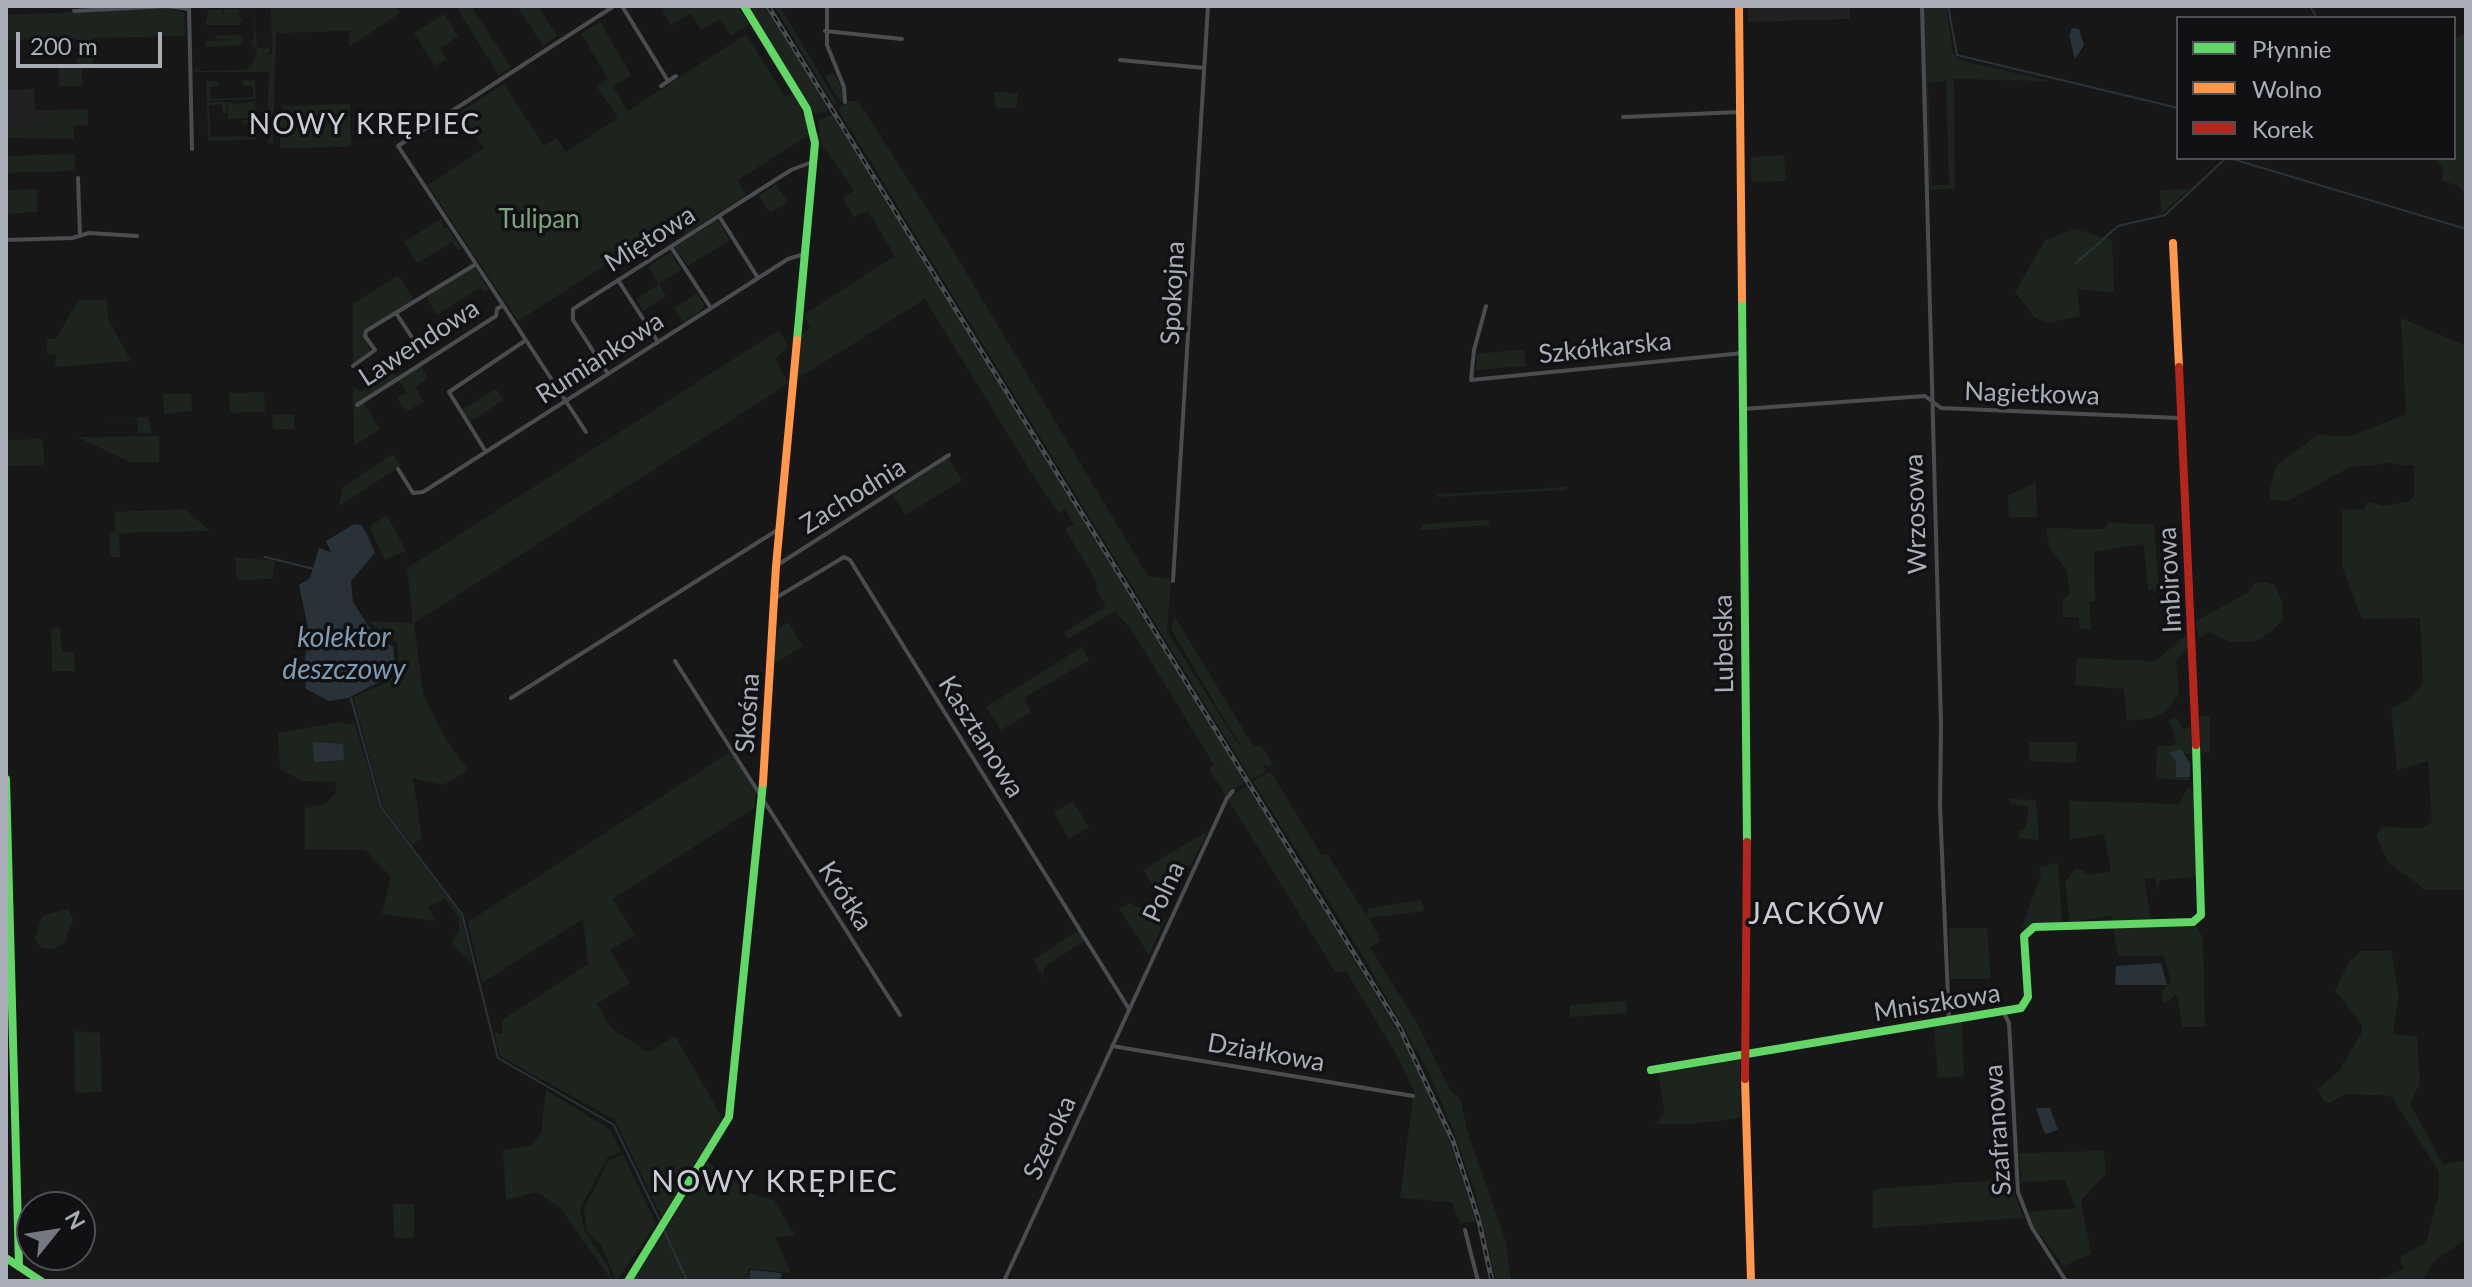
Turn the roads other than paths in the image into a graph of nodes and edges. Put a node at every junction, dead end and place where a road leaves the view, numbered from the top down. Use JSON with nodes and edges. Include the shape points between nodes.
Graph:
{"nodes":[{"id":1,"x":614,"y":6,"type":"edge"},
{"id":2,"x":622,"y":6,"type":"edge"},
{"id":3,"x":744,"y":6,"type":"edge"},
{"id":4,"x":827,"y":6,"type":"edge"},
{"id":5,"x":1208,"y":6,"type":"edge"},
{"id":6,"x":1739,"y":6,"type":"edge"},
{"id":7,"x":1922,"y":6,"type":"edge"},
{"id":8,"x":189,"y":7,"type":"edge"},
{"id":9,"x":74,"y":11,"type":"dead end"},
{"id":10,"x":825,"y":31,"type":"junction"},
{"id":11,"x":902,"y":39,"type":"dead end"},
{"id":12,"x":1120,"y":60,"type":"dead end"},
{"id":13,"x":1204,"y":68,"type":"junction"},
{"id":14,"x":676,"y":76,"type":"dead end"},
{"id":15,"x":668,"y":81,"type":"junction"},
{"id":16,"x":661,"y":86,"type":"dead end"},
{"id":17,"x":845,"y":102,"type":"dead end"},
{"id":18,"x":1740,"y":112,"type":"junction"},
{"id":19,"x":1623,"y":117,"type":"dead end"},
{"id":20,"x":192,"y":149,"type":"dead end"},
{"id":21,"x":812,"y":162,"type":"junction"},
{"id":22,"x":78,"y":178,"type":"dead end"},
{"id":23,"x":719,"y":216,"type":"junction"},
{"id":24,"x":80,"y":235,"type":"junction"},
{"id":25,"x":137,"y":236,"type":"dead end"},
{"id":26,"x":6,"y":240,"type":"edge"},
{"id":27,"x":2173,"y":243,"type":"dead end"},
{"id":28,"x":671,"y":247,"type":"junction"},
{"id":29,"x":804,"y":254,"type":"junction"},
{"id":30,"x":476,"y":264,"type":"junction"},
{"id":31,"x":758,"y":278,"type":"junction"},
{"id":32,"x":618,"y":280,"type":"junction"},
{"id":33,"x":1486,"y":306,"type":"dead end"},
{"id":34,"x":500,"y":307,"type":"junction"},
{"id":35,"x":711,"y":308,"type":"junction"},
{"id":36,"x":396,"y":313,"type":"junction"},
{"id":37,"x":526,"y":340,"type":"junction"},
{"id":38,"x":658,"y":342,"type":"junction"},
{"id":39,"x":417,"y":345,"type":"dead end"},
{"id":40,"x":1743,"y":353,"type":"junction"},
{"id":41,"x":353,"y":366,"type":"dead end"},
{"id":42,"x":608,"y":374,"type":"junction"},
{"id":43,"x":1931,"y":400,"type":"junction"},
{"id":44,"x":566,"y":401,"type":"junction"},
{"id":45,"x":357,"y":405,"type":"dead end"},
{"id":46,"x":1743,"y":409,"type":"junction"},
{"id":47,"x":2179,"y":418,"type":"junction"},
{"id":48,"x":586,"y":432,"type":"dead end"},
{"id":49,"x":486,"y":452,"type":"junction"},
{"id":50,"x":949,"y":455,"type":"dead end"},
{"id":51,"x":398,"y":469,"type":"dead end"},
{"id":52,"x":780,"y":529,"type":"junction"},
{"id":53,"x":776,"y":566,"type":"junction"},
{"id":54,"x":1173,"y":581,"type":"dead end"},
{"id":55,"x":774,"y":599,"type":"junction"},
{"id":56,"x":675,"y":661,"type":"dead end"},
{"id":57,"x":511,"y":698,"type":"dead end"},
{"id":58,"x":6,"y":779,"type":"edge"},
{"id":59,"x":1233,"y":791,"type":"dead end"},
{"id":60,"x":761,"y":797,"type":"junction"},
{"id":61,"x":2201,"y":915,"type":"joint"},
{"id":62,"x":1129,"y":1009,"type":"junction"},
{"id":63,"x":2004,"y":1013,"type":"junction"},
{"id":64,"x":900,"y":1015,"type":"dead end"},
{"id":65,"x":1949,"y":1021,"type":"junction"},
{"id":66,"x":1112,"y":1046,"type":"junction"},
{"id":67,"x":1746,"y":1054,"type":"junction"},
{"id":68,"x":1651,"y":1070,"type":"dead end"},
{"id":69,"x":1413,"y":1096,"type":"dead end"},
{"id":70,"x":17,"y":1191,"type":"edge"},
{"id":71,"x":1465,"y":1230,"type":"dead end"},
{"id":72,"x":628,"y":1281,"type":"edge"},
{"id":73,"x":1004,"y":1281,"type":"edge"},
{"id":74,"x":1478,"y":1281,"type":"edge"},
{"id":75,"x":1751,"y":1281,"type":"edge"},
{"id":76,"x":2066,"y":1281,"type":"edge"}],
"edges":[{"from":1,"to":30,"type":"street","via":[[398,146]]},
{"from":2,"to":15,"type":"street"},
{"from":3,"to":21,"type":"street","name":"Skośna","via":[[812,120]]},
{"from":4,"to":10,"type":"street"},
{"from":5,"to":13,"type":"street","name":"Spokojna"},
{"from":6,"to":18,"type":"street","name":"Lubelska"},
{"from":7,"to":43,"type":"street","name":"Wrzosowa"},
{"from":8,"to":9,"type":"street"},
{"from":8,"to":20,"type":"street"},
{"from":10,"to":11,"type":"street"},
{"from":10,"to":17,"type":"street"},
{"from":12,"to":13,"type":"street"},
{"from":13,"to":54,"type":"street","name":"Spokojna"},
{"from":14,"to":15,"type":"street"},
{"from":15,"to":16,"type":"street"},
{"from":18,"to":19,"type":"street"},
{"from":18,"to":40,"type":"street","name":"Lubelska"},
{"from":21,"to":23,"type":"street","name":"Miętowa"},
{"from":21,"to":29,"type":"street","name":"Skośna"},
{"from":22,"to":24,"type":"street"},
{"from":23,"to":28,"type":"street","name":"Miętowa"},
{"from":23,"to":31,"type":"street"},
{"from":24,"to":25,"type":"street"},
{"from":24,"to":26,"type":"street"},
{"from":27,"to":47,"type":"street","name":"Imbirowa"},
{"from":28,"to":32,"type":"street","name":"Miętowa"},
{"from":28,"to":35,"type":"street"},
{"from":29,"to":31,"type":"street","name":"Rumiankowa"},
{"from":29,"to":52,"type":"street","name":"Skośna"},
{"from":30,"to":34,"type":"street"},
{"from":30,"to":36,"type":"street"},
{"from":31,"to":35,"type":"street","name":"Rumiankowa"},
{"from":32,"to":38,"type":"street"},
{"from":32,"to":42,"type":"street","name":"Miętowa","via":[[571,313]]},
{"from":33,"to":40,"type":"street","name":"Szkółkarska","via":[[1471,380]]},
{"from":34,"to":37,"type":"street"},
{"from":34,"to":45,"type":"street","name":"Lawendowa","via":[[496,316]]},
{"from":35,"to":38,"type":"street","name":"Rumiankowa"},
{"from":36,"to":39,"type":"street"},
{"from":36,"to":41,"type":"street","via":[[366,331],[375,350]]},
{"from":37,"to":44,"type":"street"},
{"from":37,"to":49,"type":"street","via":[[450,390]]},
{"from":38,"to":42,"type":"street","name":"Rumiankowa"},
{"from":40,"to":46,"type":"street","name":"Lubelska"},
{"from":42,"to":44,"type":"street","name":"Rumiankowa"},
{"from":43,"to":46,"type":"street","name":"Nagietkowa","via":[[1925,396]]},
{"from":43,"to":47,"type":"street","name":"Nagietkowa","via":[[1941,408]]},
{"from":43,"to":65,"type":"street","name":"Wrzosowa"},
{"from":44,"to":48,"type":"street"},
{"from":44,"to":49,"type":"street","name":"Rumiankowa"},
{"from":46,"to":67,"type":"street","name":"Lubelska"},
{"from":47,"to":61,"type":"street","name":"Imbirowa","via":[[2193,636]]},
{"from":49,"to":51,"type":"street","name":"Rumiankowa","via":[[417,494]]},
{"from":50,"to":53,"type":"street","name":"Zachodnia"},
{"from":52,"to":53,"type":"street","name":"Skośna"},
{"from":52,"to":57,"type":"street"},
{"from":53,"to":55,"type":"street","name":"Skośna"},
{"from":55,"to":60,"type":"street","name":"Skośna"},
{"from":55,"to":62,"type":"street","name":"Kasztanowa","via":[[844,557],[850,560]]},
{"from":56,"to":60,"type":"street"},
{"from":58,"to":70,"type":"street"},
{"from":59,"to":62,"type":"street","name":"Polna"},
{"from":60,"to":64,"type":"street","name":"Krótka"},
{"from":60,"to":72,"type":"street","name":"Skośna","via":[[729,1117]]},
{"from":61,"to":63,"type":"street","name":"Mniszkowa","via":[[2193,922],[2034,927],[2024,936],[2027,1004]]},
{"from":62,"to":66,"type":"street","name":"Szeroka"},
{"from":63,"to":65,"type":"street","name":"Mniszkowa"},
{"from":63,"to":76,"type":"street","name":"Szafranowa","via":[[2009,1023],[2018,1192],[2032,1228]]},
{"from":65,"to":67,"type":"street","name":"Mniszkowa"},
{"from":66,"to":69,"type":"street","name":"Działkowa"},
{"from":66,"to":73,"type":"street","name":"Szeroka"},
{"from":67,"to":68,"type":"street","name":"Mniszkowa"},
{"from":67,"to":75,"type":"street","name":"Lubelska"},
{"from":71,"to":74,"type":"street"}]}
